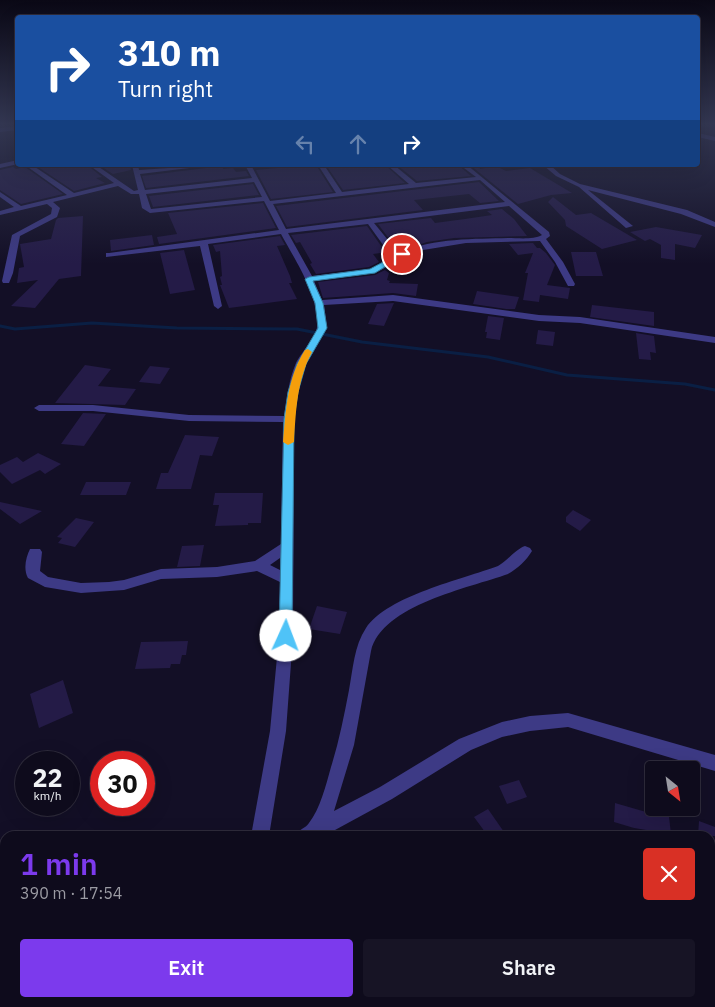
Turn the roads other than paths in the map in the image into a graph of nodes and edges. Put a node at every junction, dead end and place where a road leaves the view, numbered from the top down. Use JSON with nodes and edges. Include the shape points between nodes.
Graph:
{"nodes":[{"id":1,"x":35,"y":170,"type":"edge"},
{"id":2,"x":99,"y":170,"type":"edge"},
{"id":3,"x":136,"y":170,"type":"edge"},
{"id":4,"x":250,"y":170,"type":"edge"},
{"id":5,"x":324,"y":170,"type":"edge"},
{"id":6,"x":396,"y":170,"type":"edge"},
{"id":7,"x":470,"y":170,"type":"edge"},
{"id":8,"x":552,"y":170,"type":"edge"},
{"id":9,"x":481,"y":178,"type":"junction"},
{"id":10,"x":255,"y":180,"type":"junction"},
{"id":11,"x":119,"y":184,"type":"junction"},
{"id":12,"x":578,"y":185,"type":"junction"},
{"id":13,"x":416,"y":186,"type":"junction"},
{"id":14,"x":141,"y":191,"type":"junction"},
{"id":15,"x":0,"y":194,"type":"edge"},
{"id":16,"x":340,"y":194,"type":"junction"},
{"id":17,"x":72,"y":195,"type":"junction"},
{"id":18,"x":48,"y":201,"type":"junction"},
{"id":19,"x":266,"y":201,"type":"junction"},
{"id":20,"x":510,"y":204,"type":"junction"},
{"id":21,"x":20,"y":208,"type":"junction"},
{"id":22,"x":0,"y":213,"type":"edge"},
{"id":23,"x":370,"y":222,"type":"junction"},
{"id":24,"x":715,"y":225,"type":"edge"},
{"id":25,"x":629,"y":226,"type":"dead end"},
{"id":26,"x":283,"y":232,"type":"junction"},
{"id":27,"x":542,"y":239,"type":"junction"},
{"id":28,"x":205,"y":243,"type":"junction"},
{"id":29,"x":402,"y":254,"type":"junction"},
{"id":30,"x":110,"y":255,"type":"dead end"},
{"id":31,"x":309,"y":279,"type":"junction"},
{"id":32,"x":6,"y":281,"type":"dead end"},
{"id":33,"x":571,"y":284,"type":"dead end"},
{"id":34,"x":319,"y":303,"type":"junction"},
{"id":35,"x":218,"y":306,"type":"dead end"},
{"id":36,"x":715,"y":340,"type":"edge"},
{"id":37,"x":39,"y":408,"type":"dead end"},
{"id":38,"x":289,"y":419,"type":"junction"},
{"id":39,"x":288,"y":546,"type":"junction"},
{"id":40,"x":525,"y":551,"type":"dead end"},
{"id":41,"x":35,"y":552,"type":"dead end"},
{"id":42,"x":258,"y":566,"type":"junction"},
{"id":43,"x":288,"y":580,"type":"junction"},
{"id":44,"x":715,"y":763,"type":"edge"},
{"id":45,"x":261,"y":831,"type":"edge"},
{"id":46,"x":312,"y":831,"type":"edge"},
{"id":47,"x":315,"y":831,"type":"edge"}],
"edges":[{"from":1,"to":17,"type":"street"},
{"from":2,"to":11,"type":"street"},
{"from":3,"to":14,"type":"street"},
{"from":4,"to":10,"type":"street"},
{"from":5,"to":16,"type":"street"},
{"from":6,"to":13,"type":"street"},
{"from":7,"to":9,"type":"street"},
{"from":8,"to":12,"type":"street"},
{"from":9,"to":13,"type":"street"},
{"from":9,"to":20,"type":"street"},
{"from":10,"to":14,"type":"street"},
{"from":10,"to":19,"type":"street"},
{"from":11,"to":14,"type":"street","via":[[130,192]]},
{"from":11,"to":17,"type":"street"},
{"from":12,"to":24,"type":"street","via":[[684,212]]},
{"from":12,"to":25,"type":"street"},
{"from":13,"to":16,"type":"street"},
{"from":14,"to":19,"type":"street","via":[[146,208],[158,212]]},
{"from":15,"to":21,"type":"street"},
{"from":16,"to":19,"type":"street"},
{"from":17,"to":18,"type":"street"},
{"from":18,"to":21,"type":"street"},
{"from":18,"to":32,"type":"street","via":[[56,208],[54,214],[16,235]]},
{"from":19,"to":26,"type":"street"},
{"from":20,"to":23,"type":"street"},
{"from":20,"to":27,"type":"street","via":[[546,234]]},
{"from":21,"to":22,"type":"street"},
{"from":23,"to":26,"type":"street"},
{"from":23,"to":29,"type":"street","via":[[389,247]]},
{"from":26,"to":28,"type":"street"},
{"from":26,"to":31,"type":"street"},
{"from":27,"to":29,"type":"street","via":[[466,241]]},
{"from":27,"to":33,"type":"street"},
{"from":28,"to":30,"type":"street"},
{"from":28,"to":35,"type":"street"},
{"from":29,"to":31,"type":"street","via":[[372,271]]},
{"from":31,"to":34,"type":"street"},
{"from":34,"to":36,"type":"street","via":[[393,298]]},
{"from":34,"to":38,"type":"street","via":[[322,328],[301,364]]},
{"from":37,"to":38,"type":"street","via":[[93,408],[161,416]]},
{"from":38,"to":39,"type":"street"},
{"from":39,"to":42,"type":"street"},
{"from":39,"to":43,"type":"street"},
{"from":40,"to":46,"type":"street","via":[[503,570],[398,609],[374,627],[363,655],[338,775],[323,816]]},
{"from":41,"to":42,"type":"street","via":[[33,574],[45,582],[81,588],[124,585],[161,574],[217,572]]},
{"from":42,"to":43,"type":"street"},
{"from":43,"to":45,"type":"street","via":[[278,731]]},
{"from":44,"to":47,"type":"street","via":[[568,720],[544,720],[491,733]]}]}
